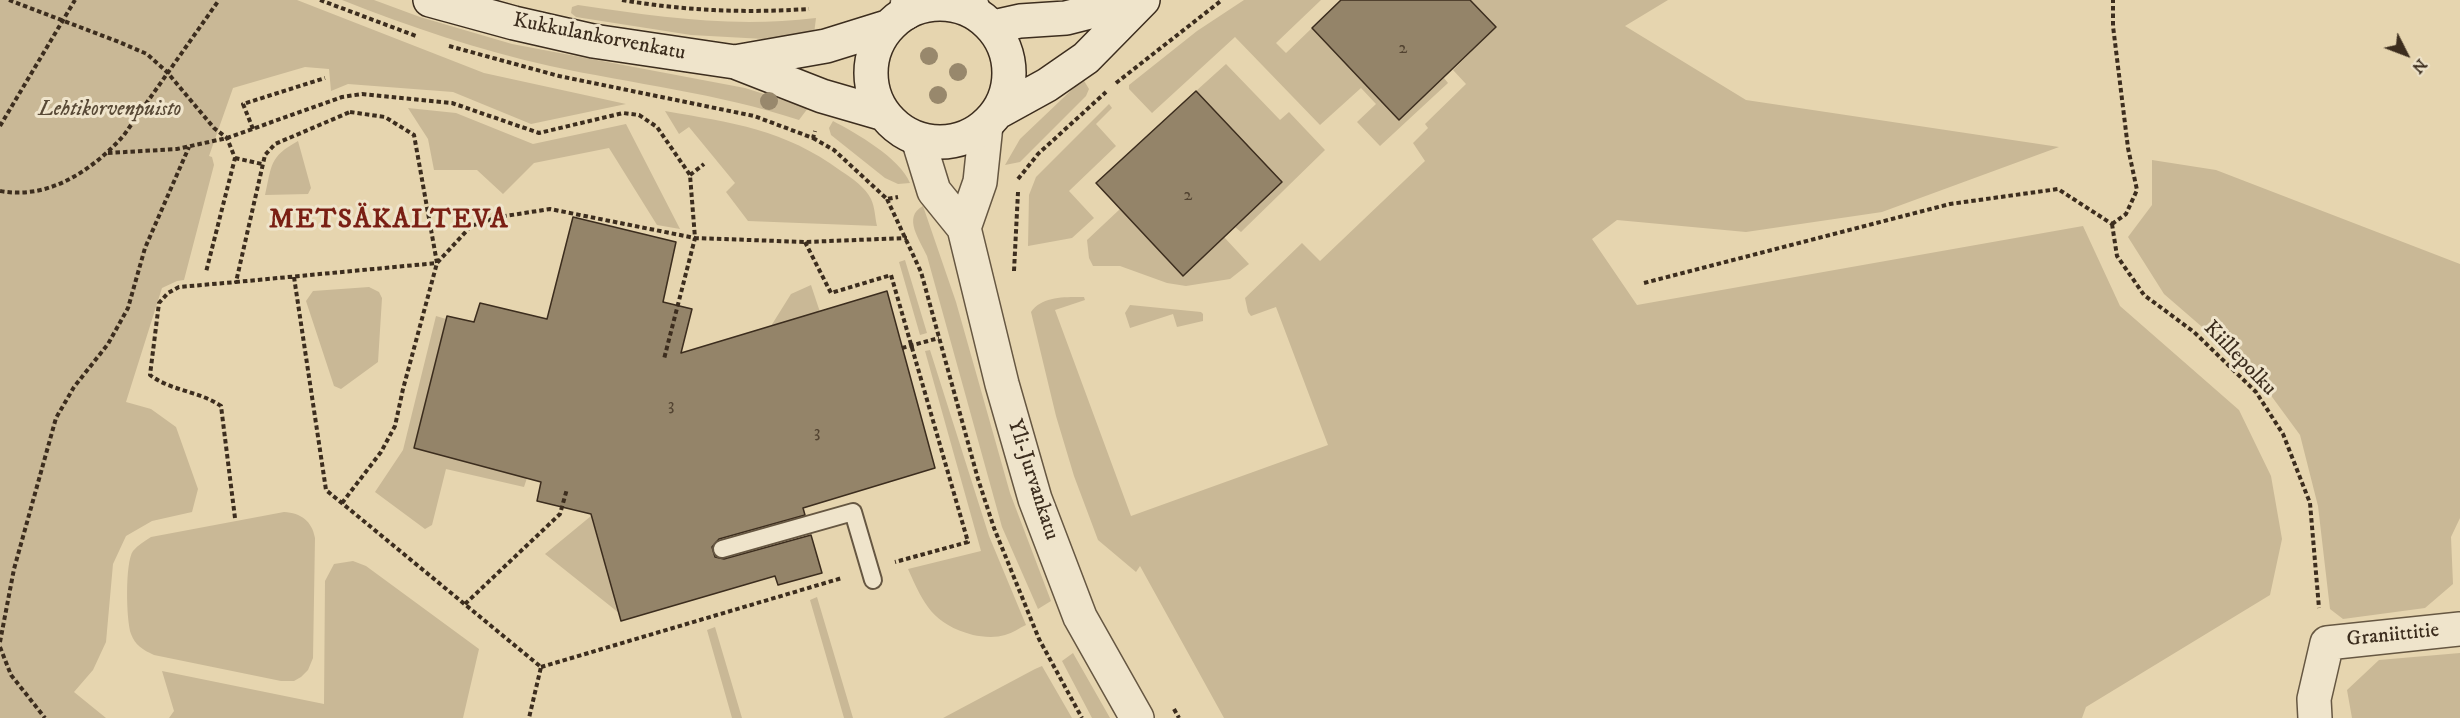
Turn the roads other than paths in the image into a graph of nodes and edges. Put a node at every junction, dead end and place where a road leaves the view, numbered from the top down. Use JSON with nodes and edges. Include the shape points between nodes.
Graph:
{"nodes":[{"id":1,"x":430,"y":0,"type":"edge"},
{"id":2,"x":1137,"y":0,"type":"edge"},
{"id":3,"x":1143,"y":0,"type":"edge"},
{"id":4,"x":900,"y":13,"type":"edge"},
{"id":5,"x":979,"y":13,"type":"edge"},
{"id":6,"x":735,"y":62,"type":"junction"},
{"id":7,"x":884,"y":114,"type":"junction"},
{"id":8,"x":992,"y":118,"type":"junction"},
{"id":9,"x":918,"y":139,"type":"junction"},
{"id":10,"x":964,"y":228,"type":"junction"},
{"id":11,"x":722,"y":549,"type":"dead end"},
{"id":12,"x":871,"y":575,"type":"road end"},
{"id":13,"x":2460,"y":629,"type":"edge"},
{"id":14,"x":1137,"y":718,"type":"edge"},
{"id":15,"x":2315,"y":718,"type":"edge"}],
"edges":[{"from":1,"to":6,"type":"street","name":"Kukkulankorvenkatu","via":[[593,41]]},
{"from":2,"to":5,"type":"street","via":[[1066,18],[1020,21]]},
{"from":3,"to":8,"type":"street","via":[[1086,58]]},
{"from":4,"to":5,"type":"street","via":[[928,5],[952,4]]},
{"from":4,"to":6,"type":"street","name":"Kukkulankorvenkatu","via":[[826,46]]},
{"from":4,"to":7,"type":"street","via":[[876,47],[871,70],[874,93]]},
{"from":5,"to":8,"type":"street","via":[[1005,46],[1010,69],[1007,91]]},
{"from":6,"to":7,"type":"street","name":"Kukkulankorvenkatu","via":[[822,96]]},
{"from":7,"to":9,"type":"street","via":[[899,129]]},
{"from":8,"to":9,"type":"street","via":[[971,135],[954,141]]},
{"from":8,"to":10,"type":"street","via":[[980,182]]},
{"from":9,"to":10,"type":"street","name":"Yli-Jurvankatu","via":[[934,190]]},
{"from":10,"to":14,"type":"street","name":"Yli-Jurvankatu","via":[[1035,499],[1080,617]]},
{"from":11,"to":12,"type":"lane","via":[[853,512]]},
{"from":13,"to":15,"type":"street","name":"Graniittitie","via":[[2326,643],[2314,699]]}]}
